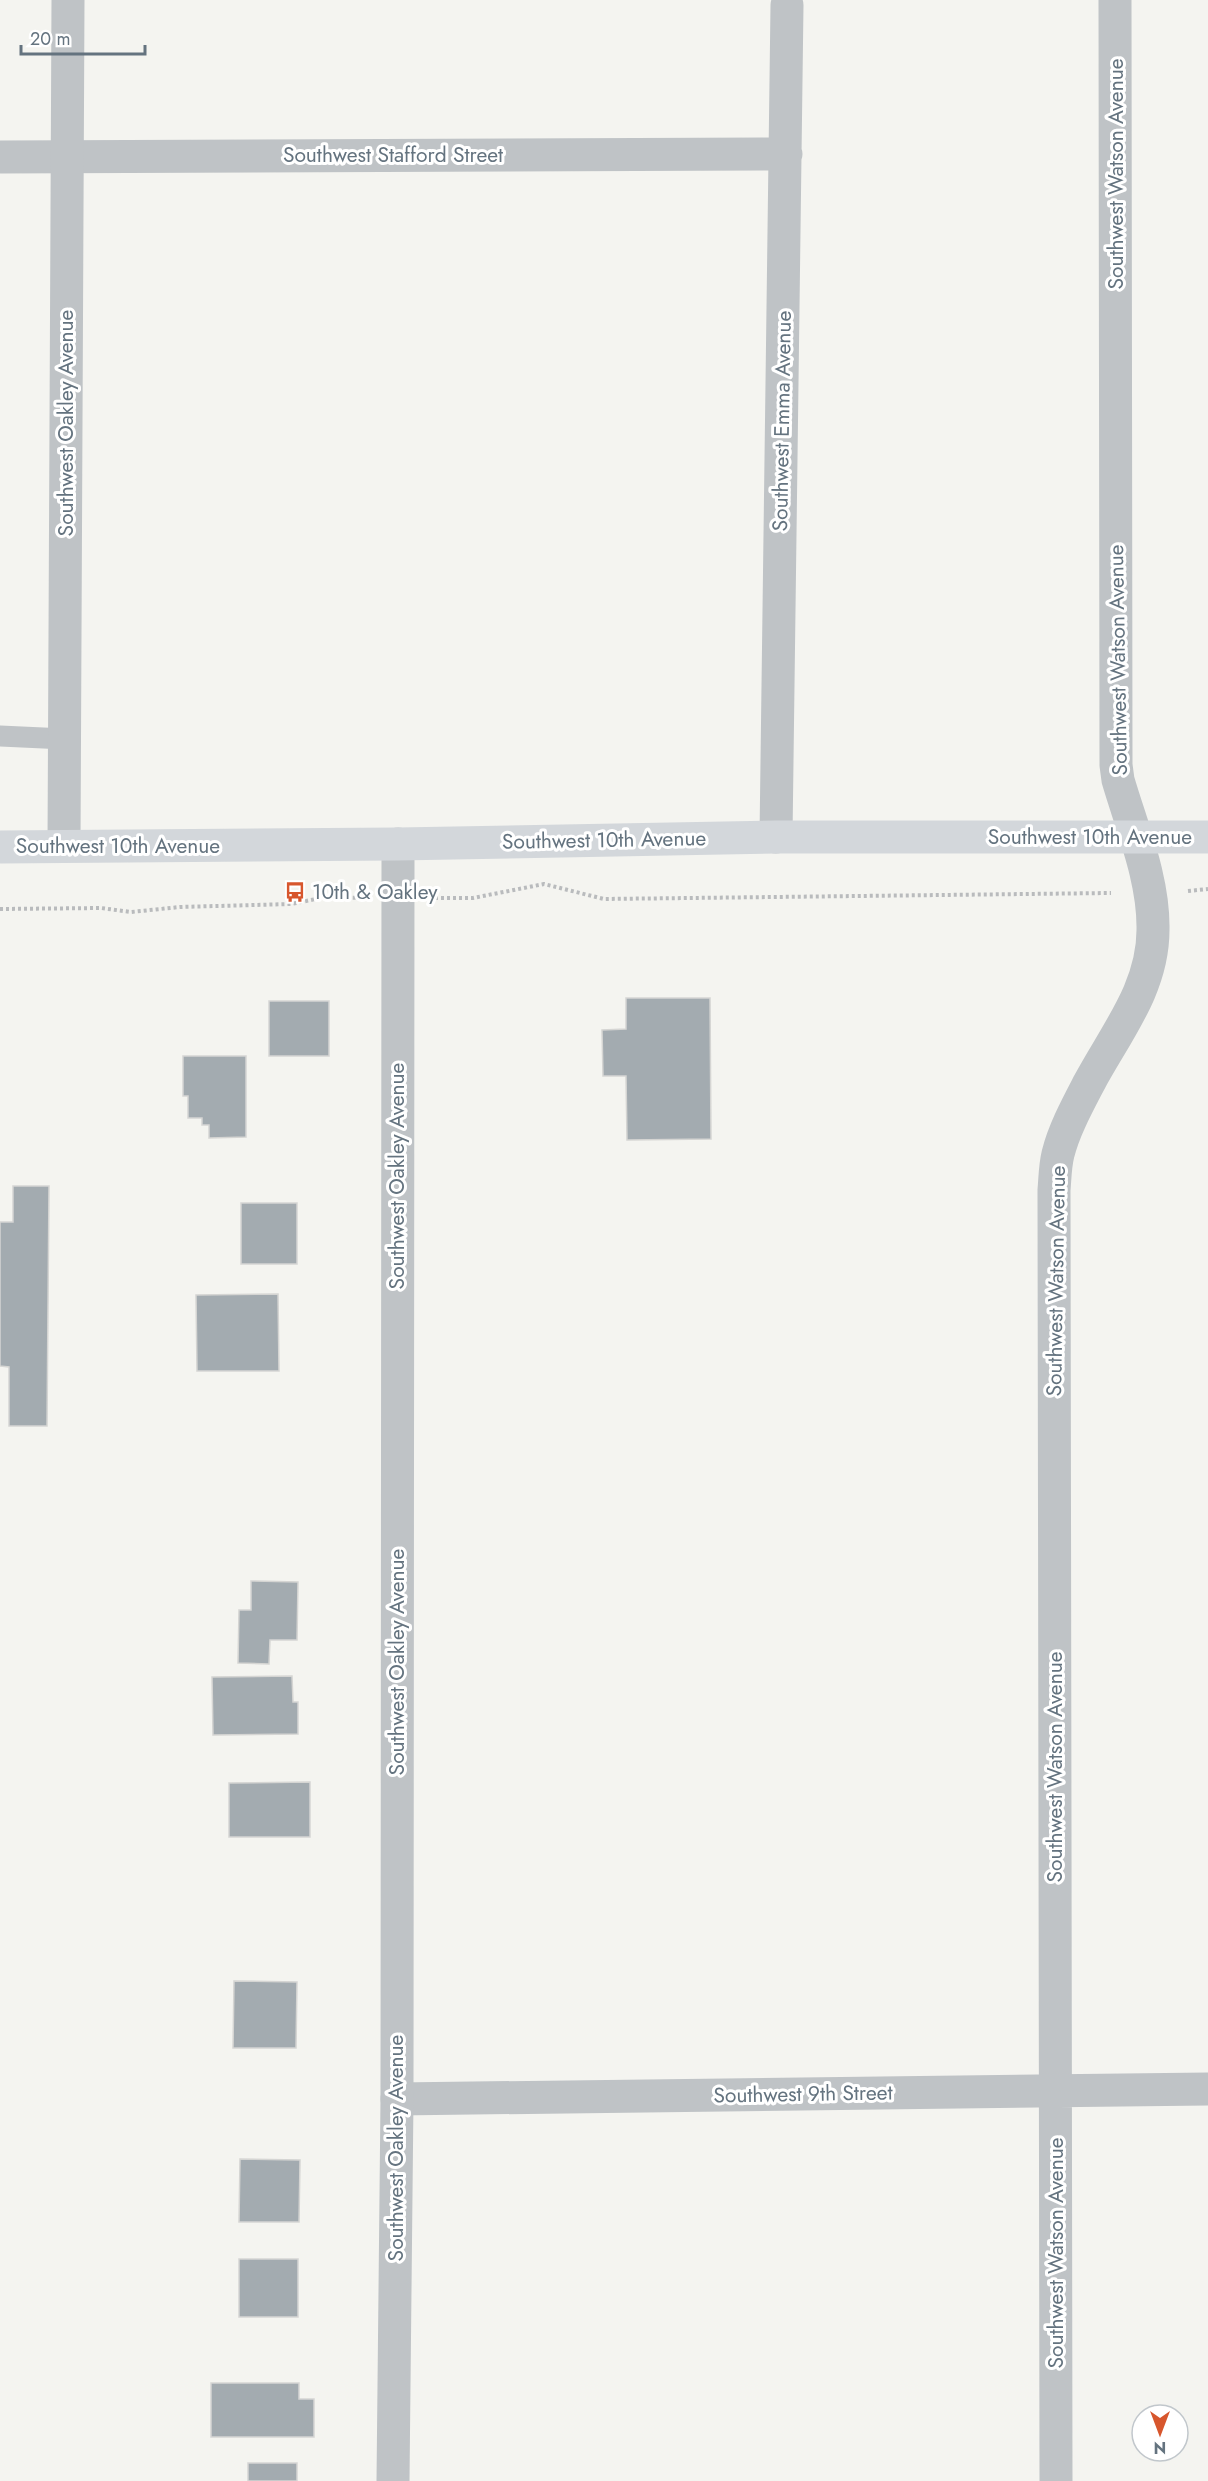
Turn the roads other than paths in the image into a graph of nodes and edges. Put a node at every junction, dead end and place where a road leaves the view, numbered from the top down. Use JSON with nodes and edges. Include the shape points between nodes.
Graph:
{"nodes":[{"id":1,"x":68,"y":0,"type":"edge"},
{"id":2,"x":1115,"y":0,"type":"edge"},
{"id":3,"x":787,"y":5,"type":"dead end"},
{"id":4,"x":786,"y":154,"type":"junction"},
{"id":5,"x":68,"y":156,"type":"junction"},
{"id":6,"x":0,"y":157,"type":"edge"},
{"id":7,"x":0,"y":736,"type":"edge"},
{"id":8,"x":65,"y":739,"type":"junction"},
{"id":9,"x":776,"y":837,"type":"junction"},
{"id":10,"x":1135,"y":837,"type":"junction"},
{"id":11,"x":1208,"y":837,"type":"edge"},
{"id":12,"x":398,"y":844,"type":"junction"},
{"id":13,"x":64,"y":846,"type":"junction"},
{"id":14,"x":0,"y":847,"type":"edge"},
{"id":15,"x":1208,"y":2089,"type":"edge"},
{"id":16,"x":1055,"y":2091,"type":"junction"},
{"id":17,"x":397,"y":2099,"type":"junction"},
{"id":18,"x":393,"y":2481,"type":"edge"},
{"id":19,"x":1056,"y":2481,"type":"edge"}],
"edges":[{"from":1,"to":5,"type":"street","name":"Southwest Oakley Avenue"},
{"from":2,"to":10,"type":"street","name":"Southwest Watson Avenue","via":[[1116,765]]},
{"from":3,"to":4,"type":"street","name":"Southwest Emma Avenue"},
{"from":4,"to":5,"type":"street","name":"Southwest Stafford Street"},
{"from":4,"to":9,"type":"street","name":"Southwest Emma Avenue"},
{"from":5,"to":6,"type":"street","name":"Southwest Stafford Street"},
{"from":5,"to":8,"type":"street","name":"Southwest Oakley Avenue"},
{"from":7,"to":8,"type":"lane"},
{"from":8,"to":13,"type":"street","name":"Southwest Oakley Avenue"},
{"from":9,"to":10,"type":"main road","name":"Southwest 10th Avenue"},
{"from":9,"to":12,"type":"main road","name":"Southwest 10th Avenue"},
{"from":10,"to":11,"type":"main road","name":"Southwest 10th Avenue"},
{"from":10,"to":16,"type":"street","name":"Southwest Watson Avenue","via":[[1150,892],[1154,930],[1150,960],[1134,1007],[1068,1126],[1058,1155],[1054,1190]]},
{"from":12,"to":13,"type":"main road","name":"Southwest 10th Avenue"},
{"from":12,"to":17,"type":"street","name":"Southwest Oakley Avenue"},
{"from":13,"to":14,"type":"main road","name":"Southwest 10th Avenue"},
{"from":15,"to":16,"type":"street","name":"Southwest 9th Street"},
{"from":16,"to":17,"type":"street","name":"Southwest 9th Street"},
{"from":16,"to":19,"type":"street","name":"Southwest Watson Avenue"},
{"from":17,"to":18,"type":"street","name":"Southwest Oakley Avenue"}]}
